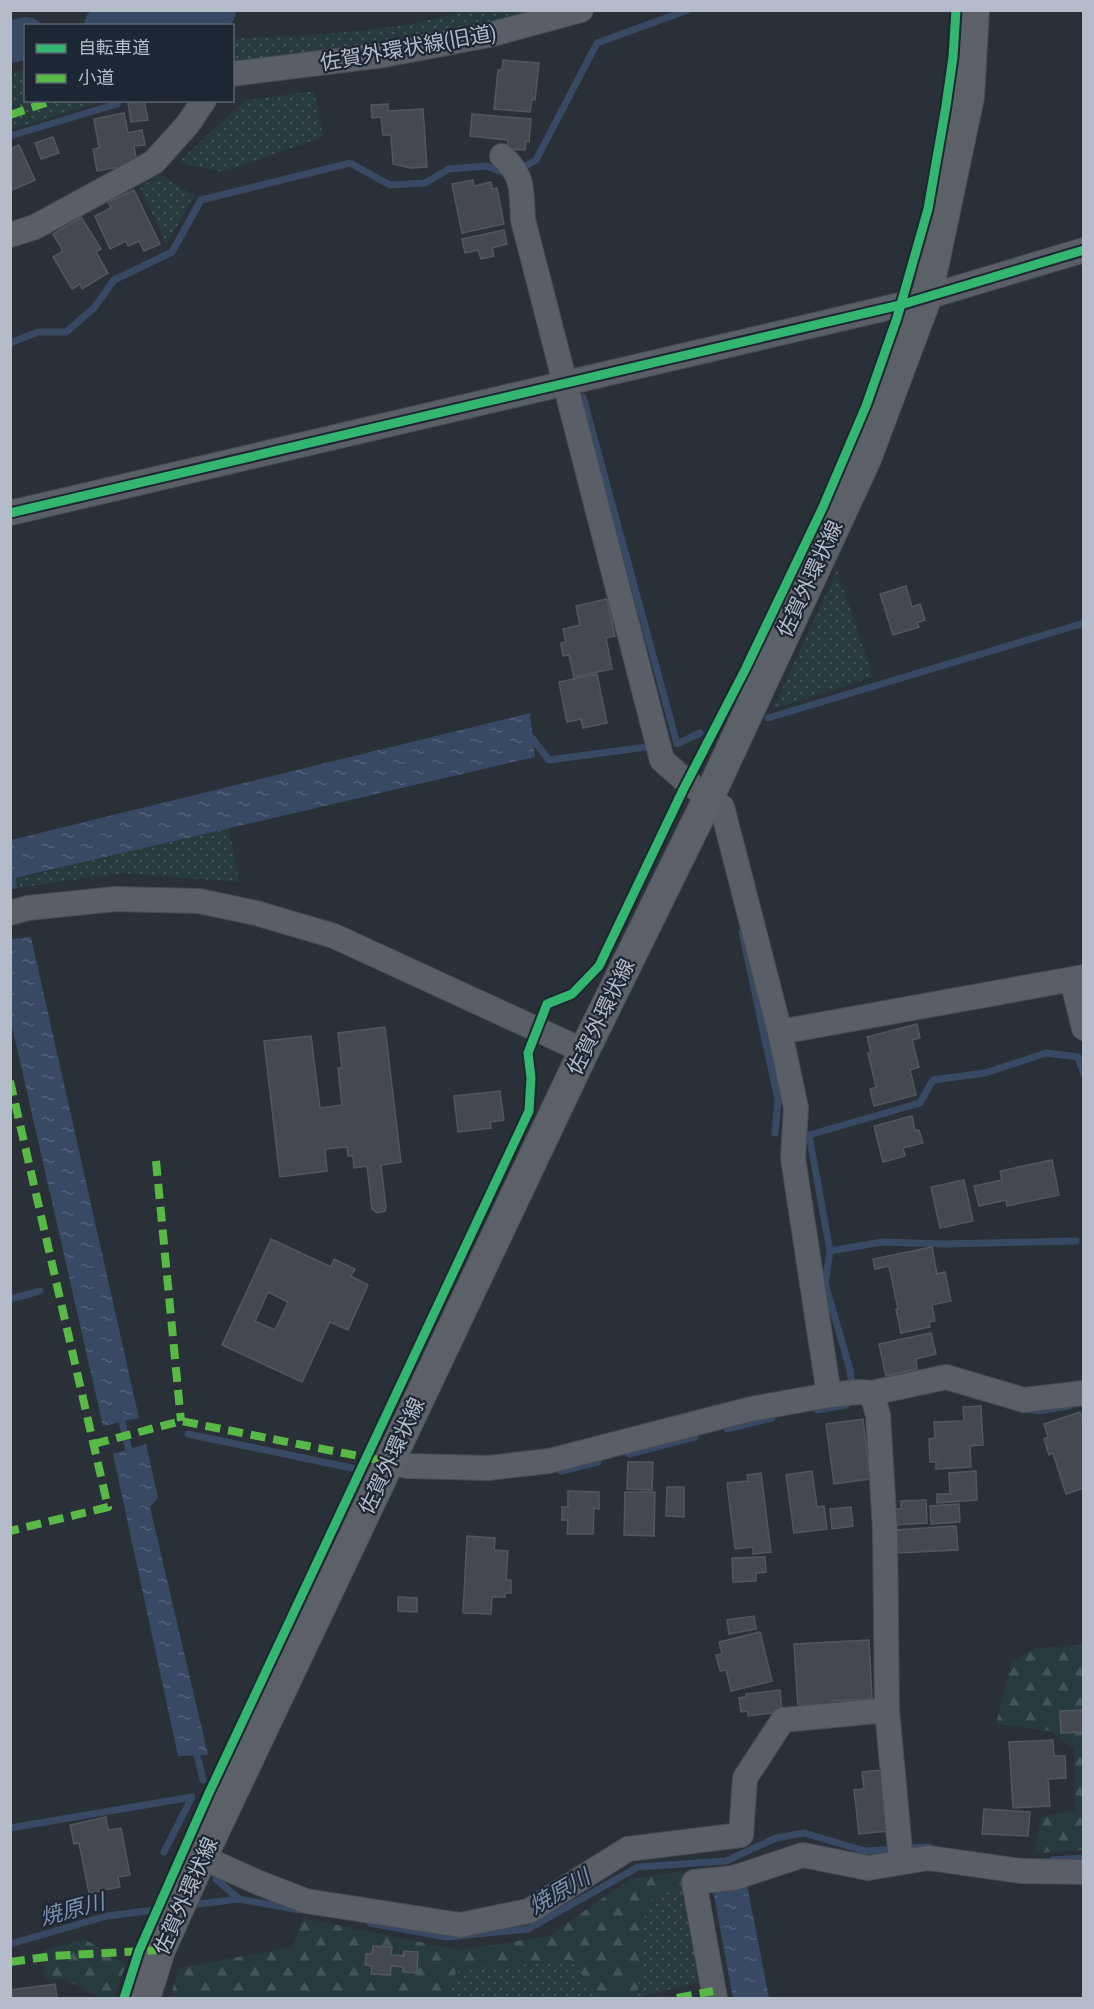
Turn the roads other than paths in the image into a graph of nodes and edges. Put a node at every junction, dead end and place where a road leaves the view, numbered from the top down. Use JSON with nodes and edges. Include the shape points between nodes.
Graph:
{"nodes":[{"id":1,"x":581,"y":10,"type":"edge"},
{"id":2,"x":974,"y":10,"type":"edge"},
{"id":3,"x":234,"y":74,"type":"edge"},
{"id":4,"x":203,"y":102,"type":"edge"},
{"id":5,"x":512,"y":167,"type":"dead end"},
{"id":6,"x":10,"y":235,"type":"edge"},
{"id":7,"x":1083,"y":250,"type":"edge"},
{"id":8,"x":927,"y":296,"type":"junction"},
{"id":9,"x":565,"y":383,"type":"junction"},
{"id":10,"x":10,"y":513,"type":"edge"},
{"id":11,"x":708,"y":799,"type":"junction"},
{"id":12,"x":19,"y":911,"type":"edge"},
{"id":13,"x":1078,"y":979,"type":"edge"},
{"id":14,"x":1083,"y":1028,"type":"edge"},
{"id":15,"x":780,"y":1032,"type":"junction"},
{"id":16,"x":584,"y":1051,"type":"junction"},
{"id":17,"x":1083,"y":1393,"type":"edge"},
{"id":18,"x":855,"y":1398,"type":"junction"},
{"id":19,"x":389,"y":1462,"type":"junction"},
{"id":20,"x":887,"y":1710,"type":"junction"},
{"id":21,"x":201,"y":1859,"type":"junction"},
{"id":22,"x":901,"y":1861,"type":"junction"},
{"id":23,"x":1083,"y":1872,"type":"edge"},
{"id":24,"x":145,"y":1998,"type":"edge"},
{"id":25,"x":715,"y":1998,"type":"edge"}],
"edges":[{"from":1,"to":3,"type":"street","name":"佐賀外環状線(旧道)","via":[[489,35],[396,53]]},
{"from":2,"to":8,"type":"main road","name":"佐賀外環状線","via":[[969,97]]},
{"from":4,"to":6,"type":"street","via":[[189,124],[154,162],[36,227]]},
{"from":5,"to":9,"type":"street"},
{"from":7,"to":8,"type":"street"},
{"from":8,"to":9,"type":"street"},
{"from":8,"to":11,"type":"main road","name":"佐賀外環状線","via":[[866,459]]},
{"from":9,"to":10,"type":"street"},
{"from":9,"to":11,"type":"street","via":[[662,760]]},
{"from":11,"to":15,"type":"street","via":[[722,807]]},
{"from":11,"to":16,"type":"main road","name":"佐賀外環状線"},
{"from":12,"to":16,"type":"street","via":[[115,899],[199,901],[256,913],[334,936]]},
{"from":13,"to":14,"type":"street"},
{"from":13,"to":15,"type":"street"},
{"from":15,"to":18,"type":"street","via":[[796,1108],[793,1158]]},
{"from":16,"to":19,"type":"main road","name":"佐賀外環状線"},
{"from":17,"to":18,"type":"street","via":[[1024,1400],[946,1377]]},
{"from":18,"to":19,"type":"street","via":[[751,1409],[549,1461],[488,1468]]},
{"from":18,"to":20,"type":"street","via":[[885,1530]]},
{"from":19,"to":21,"type":"main road","name":"佐賀外環状線"},
{"from":20,"to":21,"type":"street","via":[[783,1720],[745,1778],[741,1835],[628,1849],[529,1911],[460,1925],[424,1920],[306,1900]]},
{"from":20,"to":22,"type":"street"},
{"from":21,"to":24,"type":"main road","name":"佐賀外環状線","via":[[160,1950]]},
{"from":22,"to":23,"type":"street","via":[[930,1858],[1021,1871]]},
{"from":22,"to":25,"type":"street","via":[[868,1868],[803,1855],[725,1878],[694,1882]]}]}
